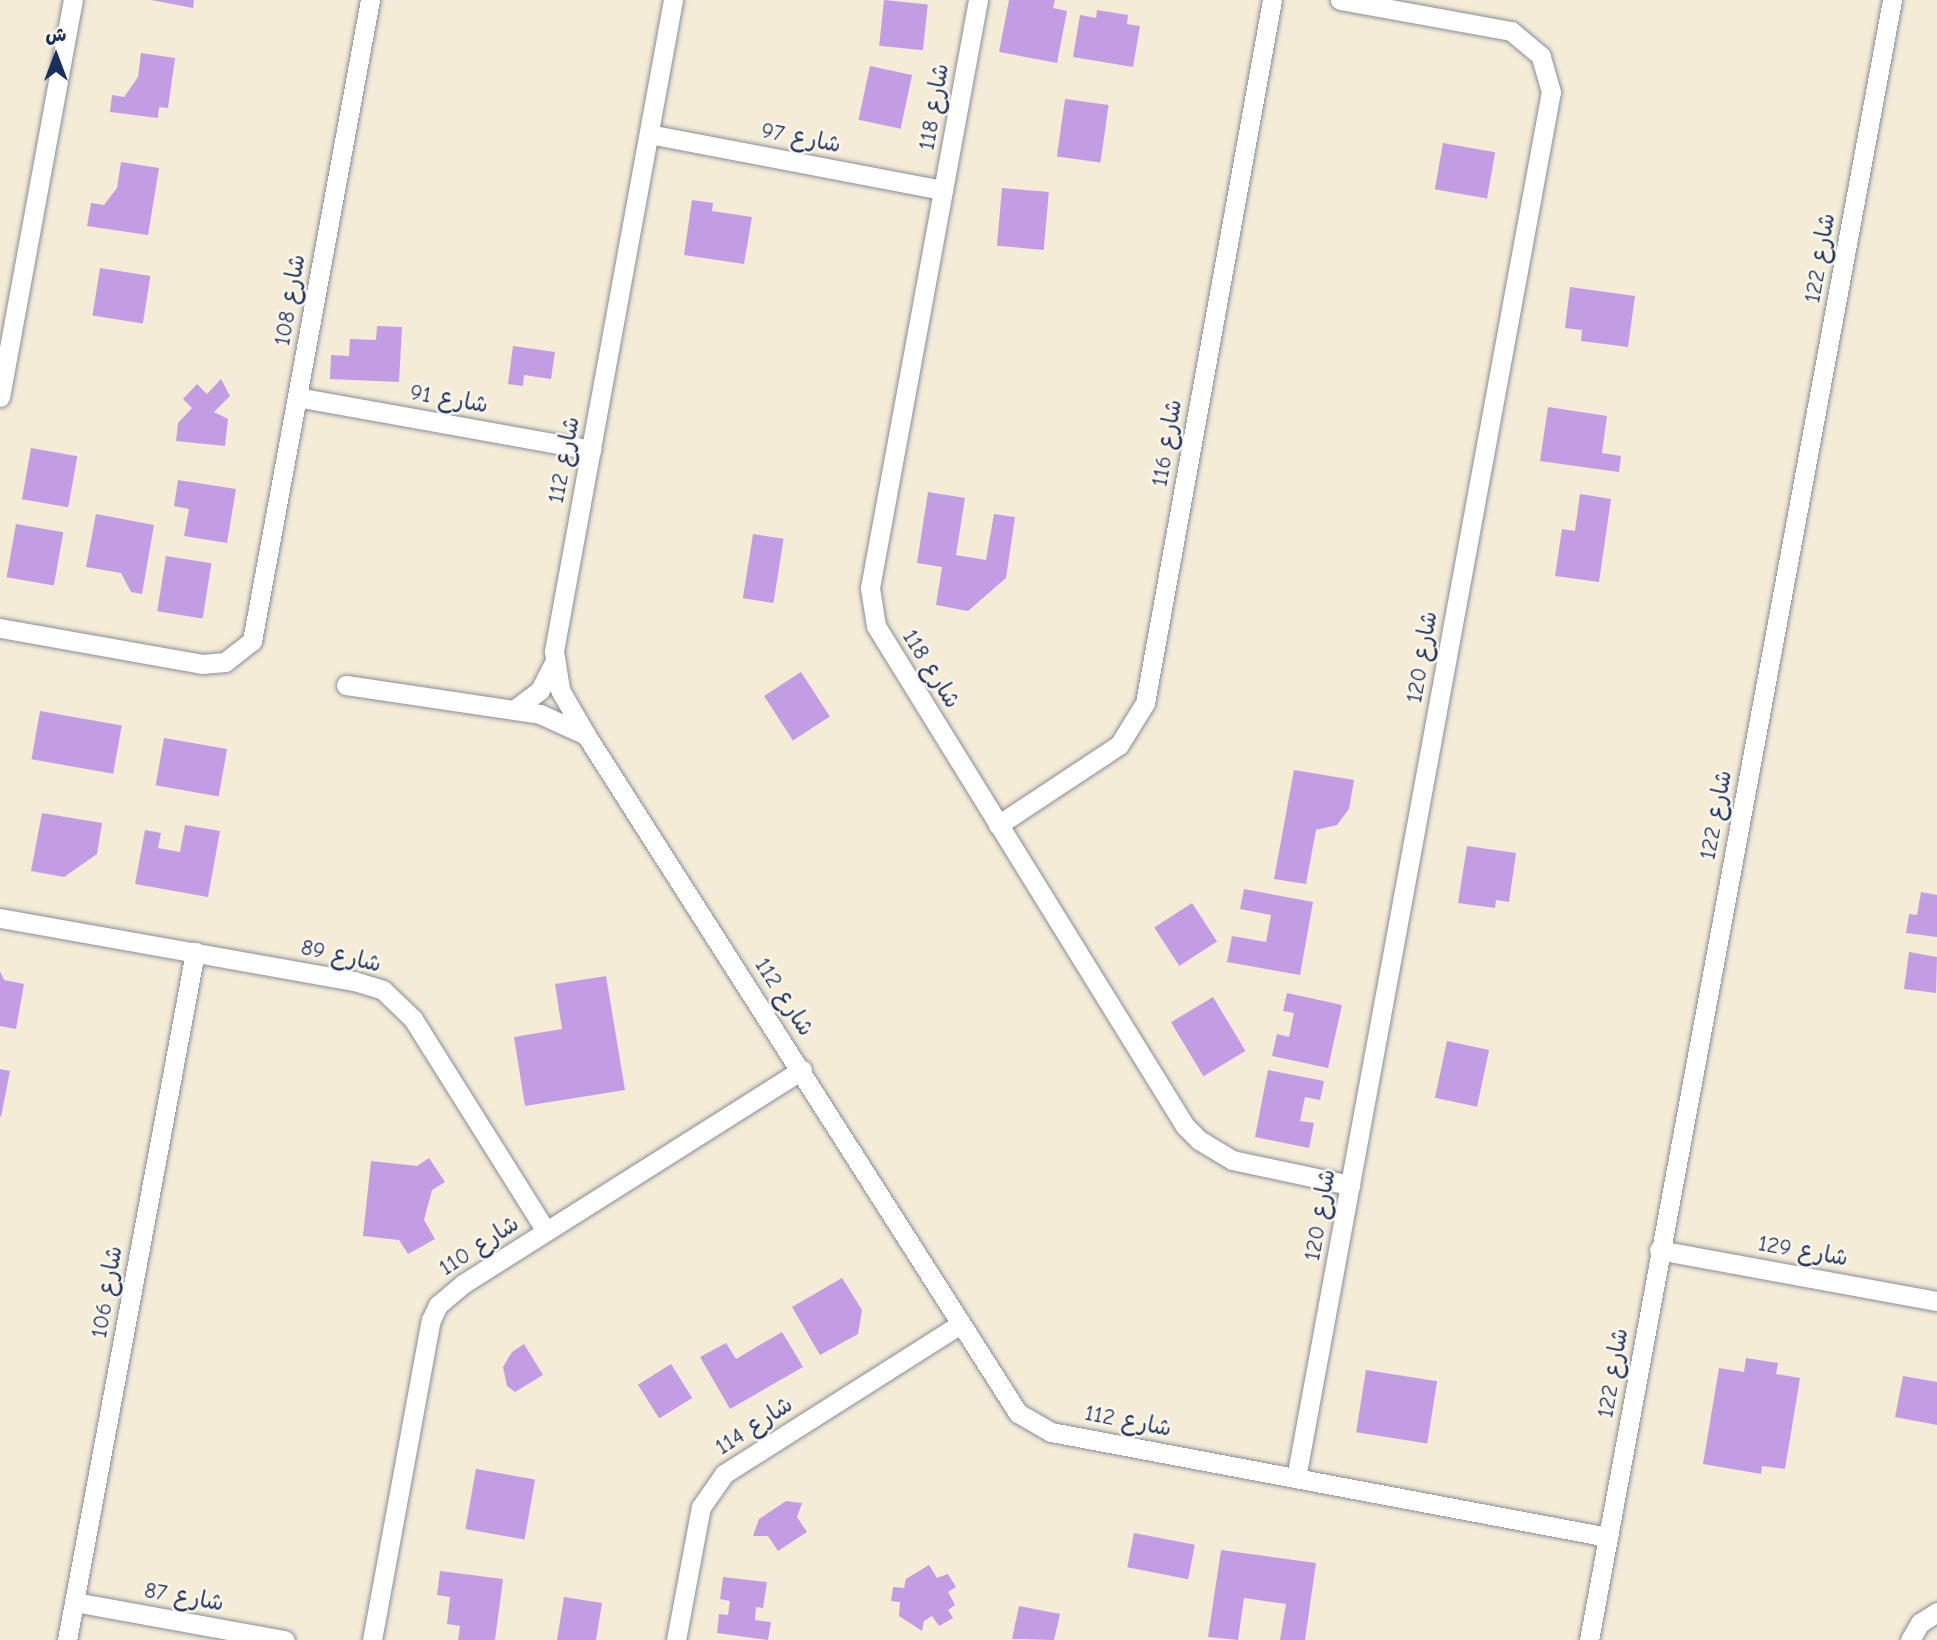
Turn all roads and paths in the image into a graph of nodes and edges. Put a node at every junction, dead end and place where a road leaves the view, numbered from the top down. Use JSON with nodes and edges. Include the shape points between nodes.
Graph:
{"nodes":[{"id":1,"x":73,"y":0,"type":"edge"},
{"id":2,"x":370,"y":0,"type":"edge"},
{"id":3,"x":673,"y":0,"type":"edge"},
{"id":4,"x":978,"y":0,"type":"edge"},
{"id":5,"x":1272,"y":0,"type":"edge"},
{"id":6,"x":1340,"y":0,"type":"edge"},
{"id":7,"x":1892,"y":0,"type":"edge"},
{"id":8,"x":649,"y":134,"type":"junction"},
{"id":9,"x":943,"y":190,"type":"junction"},
{"id":10,"x":0,"y":397,"type":"edge"},
{"id":11,"x":297,"y":397,"type":"junction"},
{"id":12,"x":591,"y":450,"type":"junction"},
{"id":13,"x":5,"y":625,"type":"edge"},
{"id":14,"x":554,"y":663,"type":"junction"},
{"id":15,"x":346,"y":685,"type":"dead end"},
{"id":16,"x":515,"y":709,"type":"junction"},
{"id":17,"x":586,"y":735,"type":"junction"},
{"id":18,"x":998,"y":825,"type":"junction"},
{"id":19,"x":0,"y":918,"type":"edge"},
{"id":20,"x":195,"y":952,"type":"junction"},
{"id":21,"x":802,"y":1070,"type":"junction"},
{"id":22,"x":1350,"y":1185,"type":"junction"},
{"id":23,"x":546,"y":1231,"type":"junction"},
{"id":24,"x":1659,"y":1250,"type":"junction"},
{"id":25,"x":1937,"y":1301,"type":"edge"},
{"id":26,"x":959,"y":1325,"type":"junction"},
{"id":27,"x":1296,"y":1478,"type":"junction"},
{"id":28,"x":1608,"y":1537,"type":"junction"},
{"id":29,"x":75,"y":1602,"type":"junction"},
{"id":30,"x":1937,"y":1612,"type":"edge"},
{"id":31,"x":67,"y":1640,"type":"edge"},
{"id":32,"x":285,"y":1640,"type":"edge"},
{"id":33,"x":372,"y":1640,"type":"edge"},
{"id":34,"x":676,"y":1640,"type":"edge"},
{"id":35,"x":1589,"y":1640,"type":"edge"},
{"id":36,"x":1909,"y":1640,"type":"edge"}],
"edges":[{"from":1,"to":10,"type":"street"},
{"from":2,"to":11,"type":"street","name":"شارع 108"},
{"from":3,"to":8,"type":"street","name":"شارع 112"},
{"from":4,"to":9,"type":"street","name":"شارع 118"},
{"from":5,"to":18,"type":"street","name":"شارع 116","via":[[1145,703],[1119,745]]},
{"from":6,"to":22,"type":"street","name":"شارع 120","via":[[1511,32],[1541,56],[1551,93]]},
{"from":7,"to":24,"type":"street","name":"شارع 122"},
{"from":8,"to":9,"type":"street","name":"شارع 97"},
{"from":8,"to":12,"type":"street","name":"شارع 112"},
{"from":9,"to":18,"type":"street","name":"شارع 118","via":[[870,588],[871,607],[885,642]]},
{"from":11,"to":12,"type":"street","name":"شارع 91"},
{"from":11,"to":13,"type":"street","name":"شارع 108","via":[[257,631],[236,657],[214,664]]},
{"from":12,"to":14,"type":"street","name":"شارع 112"},
{"from":14,"to":16,"type":"street","via":[[540,690]]},
{"from":14,"to":17,"type":"street","name":"شارع 112","via":[[560,690]]},
{"from":15,"to":16,"type":"street"},
{"from":16,"to":17,"type":"street","via":[[564,722]]},
{"from":17,"to":21,"type":"street","name":"شارع 112"},
{"from":18,"to":22,"type":"street","name":"شارع 118","via":[[1199,1140],[1232,1160]]},
{"from":19,"to":20,"type":"street","name":"شارع 89"},
{"from":20,"to":23,"type":"street","name":"شارع 89","via":[[369,984],[395,998]]},
{"from":20,"to":29,"type":"street","name":"شارع 106"},
{"from":21,"to":23,"type":"street","name":"شارع 110"},
{"from":21,"to":26,"type":"street","name":"شارع 112"},
{"from":22,"to":27,"type":"street","name":"شارع 120"},
{"from":23,"to":33,"type":"street","name":"شارع 110","via":[[449,1293],[430,1320]]},
{"from":24,"to":25,"type":"street","name":"شارع 129"},
{"from":24,"to":28,"type":"street","name":"شارع 122"},
{"from":26,"to":27,"type":"street","name":"شارع 112","via":[[1005,1399],[1051,1432]]},
{"from":26,"to":34,"type":"street","name":"شارع 114","via":[[724,1474],[701,1507]]},
{"from":27,"to":28,"type":"street","name":"شارع 112"},
{"from":28,"to":35,"type":"street","name":"شارع 122"},
{"from":29,"to":31,"type":"street","name":"شارع 106"},
{"from":29,"to":32,"type":"street","name":"شارع 87"},
{"from":30,"to":36,"type":"street","via":[[1920,1623]]}]}
